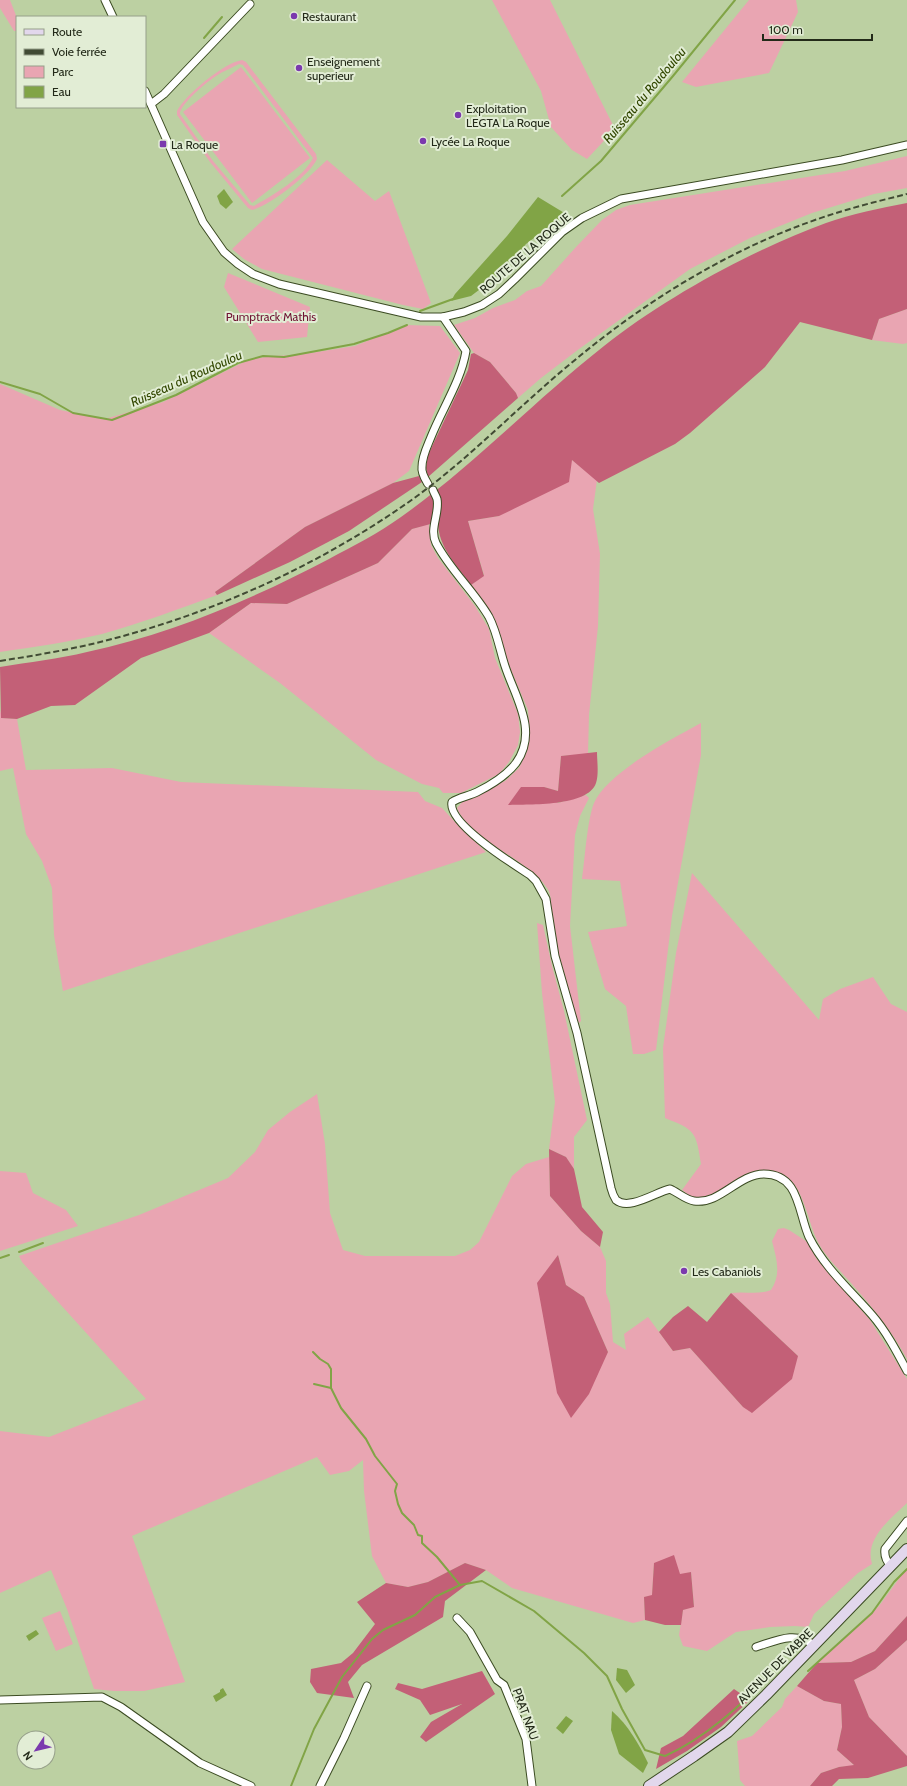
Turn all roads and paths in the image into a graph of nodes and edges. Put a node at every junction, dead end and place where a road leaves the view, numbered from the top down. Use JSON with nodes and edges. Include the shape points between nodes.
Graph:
{"nodes":[{"id":1,"x":105,"y":0,"type":"edge"},
{"id":2,"x":250,"y":4,"type":"dead end"},
{"id":3,"x":113,"y":16,"type":"edge"},
{"id":4,"x":146,"y":93,"type":"edge"},
{"id":5,"x":151,"y":104,"type":"junction"},
{"id":6,"x":907,"y":145,"type":"edge"},
{"id":7,"x":443,"y":317,"type":"junction"},
{"id":8,"x":428,"y":484,"type":"dead end"},
{"id":9,"x":433,"y":490,"type":"dead end"},
{"id":10,"x":907,"y":1371,"type":"edge"},
{"id":11,"x":907,"y":1521,"type":"edge"},
{"id":12,"x":907,"y":1549,"type":"edge"},
{"id":13,"x":891,"y":1566,"type":"junction"},
{"id":14,"x":457,"y":1618,"type":"dead end"},
{"id":15,"x":814,"y":1645,"type":"junction"},
{"id":16,"x":756,"y":1647,"type":"dead end"},
{"id":17,"x":367,"y":1686,"type":"dead end"},
{"id":18,"x":0,"y":1700,"type":"edge"},
{"id":19,"x":251,"y":1786,"type":"edge"},
{"id":20,"x":320,"y":1786,"type":"edge"},
{"id":21,"x":532,"y":1786,"type":"edge"},
{"id":22,"x":649,"y":1786,"type":"edge"}],
"edges":[{"from":1,"to":3,"type":"street"},
{"from":2,"to":5,"type":"street","via":[[164,94]]},
{"from":4,"to":5,"type":"street","name":"ROUTE DE LA ROQUE"},
{"from":5,"to":7,"type":"street","name":"ROUTE DE LA ROQUE","via":[[203,222],[224,252],[238,264],[279,284],[405,314]]},
{"from":6,"to":7,"type":"street","name":"ROUTE DE LA ROQUE","via":[[842,160],[621,199],[582,218],[562,232],[499,294],[482,305]]},
{"from":7,"to":8,"type":"street","via":[[466,351],[463,366],[423,457],[421,468]]},
{"from":9,"to":10,"type":"street","via":[[437,499],[433,530],[435,542],[489,618],[506,670],[523,710],[526,730],[524,747],[505,775],[478,792],[457,799],[452,802],[451,807],[456,818],[480,840],[530,875],[546,899],[555,956],[577,1032],[615,1199],[622,1203],[636,1203],[670,1189],[694,1201],[710,1199],[752,1176],[764,1174],[781,1178],[794,1192],[809,1237],[824,1262],[873,1316]]},
{"from":11,"to":13,"type":"street","via":[[886,1549],[885,1554]]},
{"from":12,"to":13,"type":"main road","name":"AVENUE DE VABRE"},
{"from":13,"to":15,"type":"main road","name":"AVENUE DE VABRE"},
{"from":14,"to":21,"type":"street","name":"PRAT NAU","via":[[470,1632],[497,1680],[504,1685],[526,1739]]},
{"from":15,"to":16,"type":"street","via":[[805,1638],[788,1638]]},
{"from":15,"to":22,"type":"main road","name":"AVENUE DE VABRE","via":[[728,1732]]},
{"from":17,"to":20,"type":"street"},
{"from":18,"to":19,"type":"street","via":[[102,1697],[121,1707],[200,1763]]}]}
